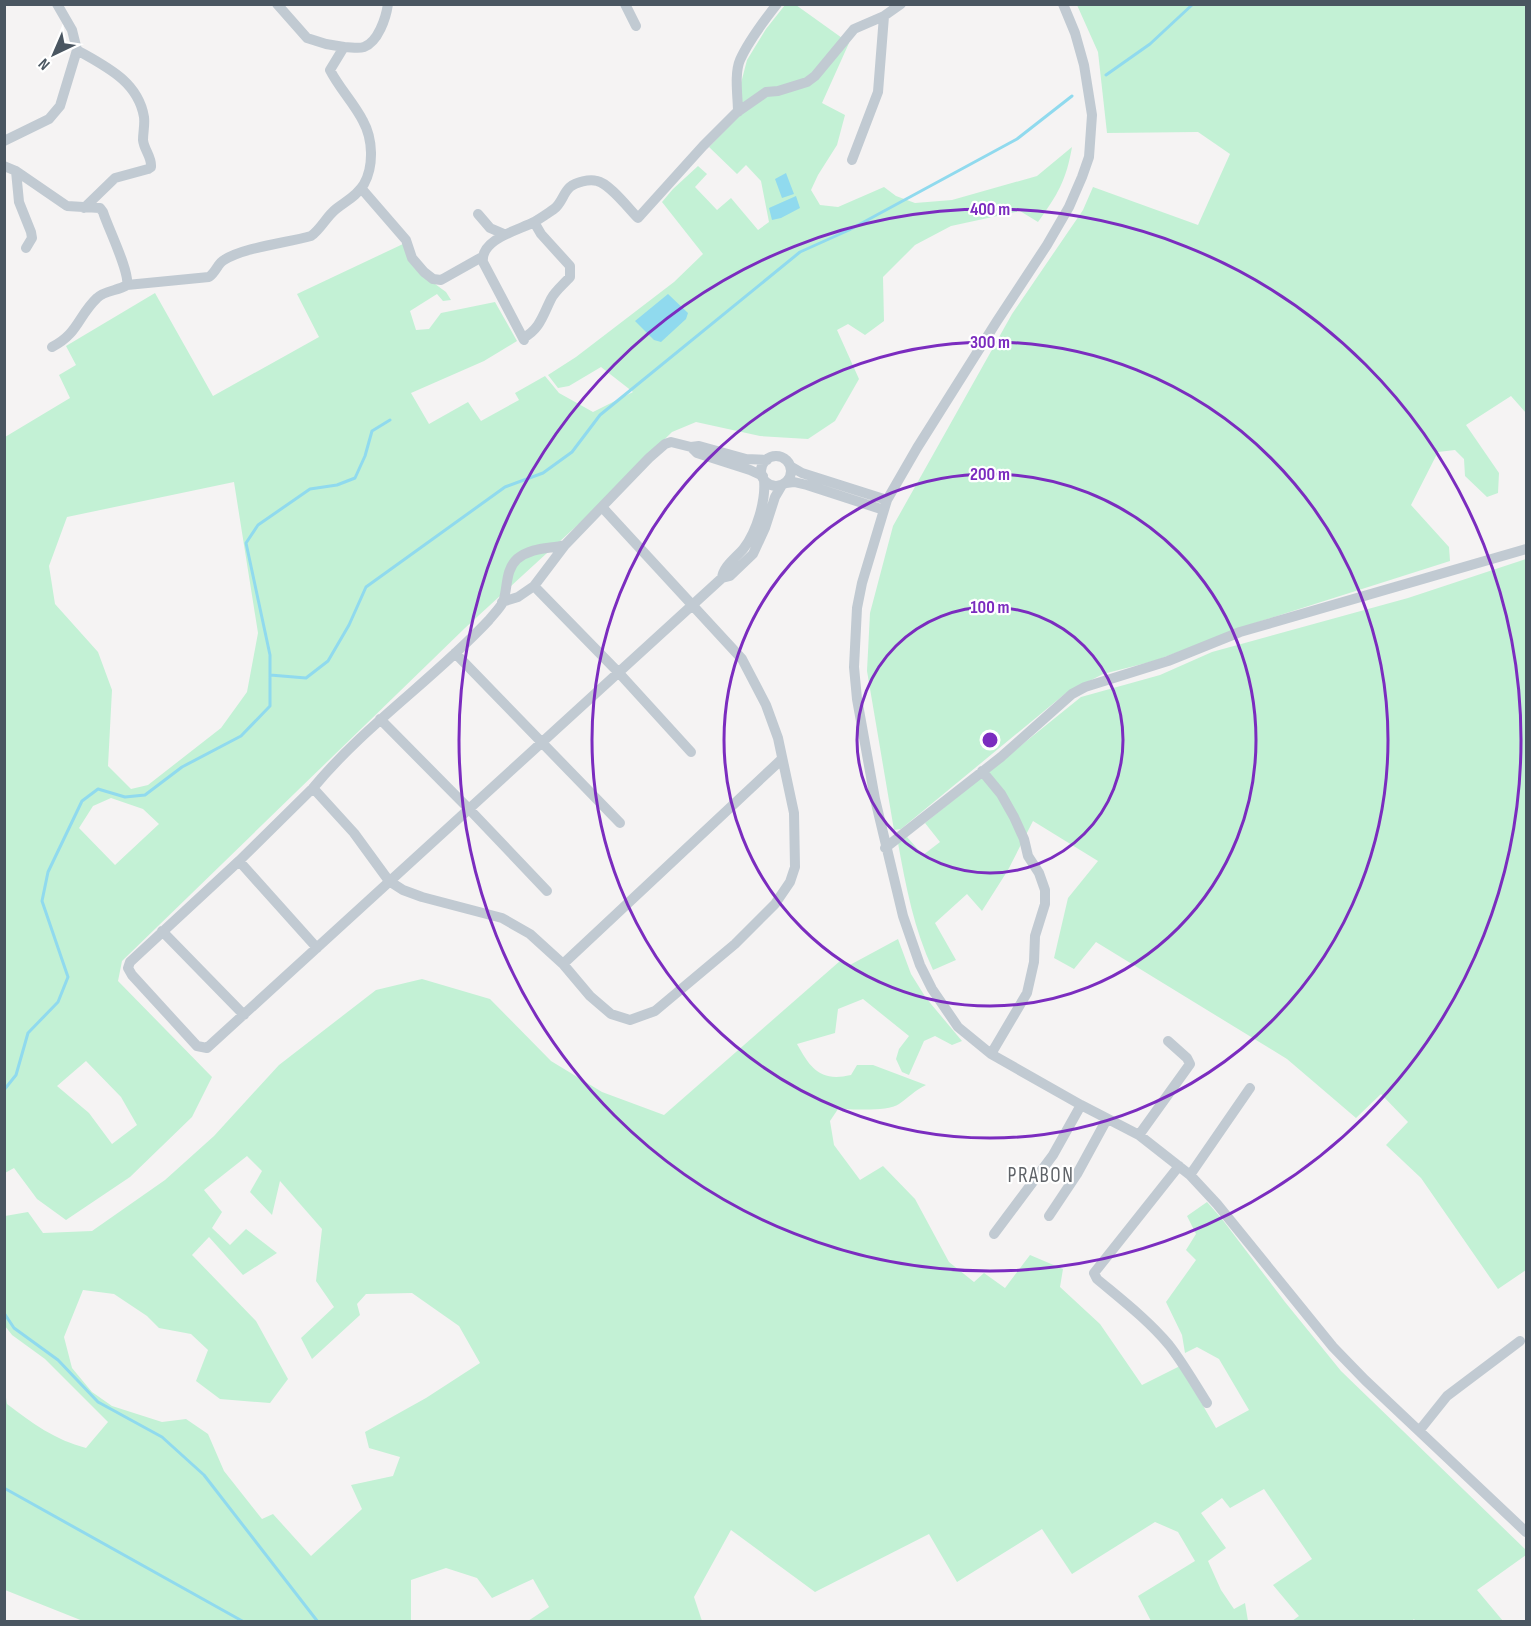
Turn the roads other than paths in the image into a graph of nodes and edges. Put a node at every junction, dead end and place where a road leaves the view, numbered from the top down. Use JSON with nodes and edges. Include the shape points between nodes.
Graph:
{"nodes":[{"id":1,"x":57,"y":4,"type":"edge"},
{"id":2,"x":277,"y":4,"type":"edge"},
{"id":3,"x":388,"y":4,"type":"edge"},
{"id":4,"x":625,"y":4,"type":"edge"},
{"id":5,"x":777,"y":4,"type":"edge"},
{"id":6,"x":901,"y":4,"type":"edge"},
{"id":7,"x":1063,"y":4,"type":"edge"},
{"id":8,"x":884,"y":16,"type":"junction"},
{"id":9,"x":636,"y":26,"type":"dead end"},
{"id":10,"x":344,"y":47,"type":"junction"},
{"id":11,"x":76,"y":50,"type":"junction"},
{"id":12,"x":738,"y":112,"type":"junction"},
{"id":13,"x":4,"y":141,"type":"edge"},
{"id":14,"x":852,"y":160,"type":"dead end"},
{"id":15,"x":4,"y":166,"type":"edge"},
{"id":16,"x":16,"y":171,"type":"junction"},
{"id":17,"x":361,"y":188,"type":"junction"},
{"id":18,"x":84,"y":208,"type":"junction"},
{"id":19,"x":478,"y":214,"type":"dead end"},
{"id":20,"x":534,"y":222,"type":"junction"},
{"id":21,"x":504,"y":234,"type":"junction"},
{"id":22,"x":26,"y":248,"type":"dead end"},
{"id":23,"x":482,"y":257,"type":"junction"},
{"id":24,"x":127,"y":285,"type":"junction"},
{"id":25,"x":52,"y":347,"type":"dead end"},
{"id":26,"x":691,"y":447,"type":"junction"},
{"id":27,"x":767,"y":460,"type":"junction"},
{"id":28,"x":790,"y":466,"type":"junction"},
{"id":29,"x":763,"y":478,"type":"junction"},
{"id":30,"x":784,"y":484,"type":"junction"},
{"id":31,"x":886,"y":505,"type":"junction"},
{"id":32,"x":602,"y":507,"type":"junction"},
{"id":33,"x":760,"y":527,"type":"junction"},
{"id":34,"x":565,"y":545,"type":"junction"},
{"id":35,"x":1527,"y":549,"type":"edge"},
{"id":36,"x":534,"y":586,"type":"junction"},
{"id":37,"x":502,"y":602,"type":"junction"},
{"id":38,"x":692,"y":605,"type":"junction"},
{"id":39,"x":455,"y":653,"type":"junction"},
{"id":40,"x":619,"y":673,"type":"junction"},
{"id":41,"x":380,"y":719,"type":"junction"},
{"id":42,"x":542,"y":744,"type":"junction"},
{"id":43,"x":691,"y":752,"type":"dead end"},
{"id":44,"x":783,"y":759,"type":"junction"},
{"id":45,"x":982,"y":771,"type":"junction"},
{"id":46,"x":313,"y":788,"type":"junction"},
{"id":47,"x":469,"y":809,"type":"junction"},
{"id":48,"x":620,"y":823,"type":"dead end"},
{"id":49,"x":885,"y":848,"type":"junction"},
{"id":50,"x":239,"y":861,"type":"junction"},
{"id":51,"x":389,"y":881,"type":"junction"},
{"id":52,"x":547,"y":891,"type":"dead end"},
{"id":53,"x":162,"y":931,"type":"junction"},
{"id":54,"x":317,"y":948,"type":"junction"},
{"id":55,"x":564,"y":964,"type":"junction"},
{"id":56,"x":244,"y":1015,"type":"junction"},
{"id":57,"x":1168,"y":1041,"type":"dead end"},
{"id":58,"x":991,"y":1054,"type":"junction"},
{"id":59,"x":1250,"y":1088,"type":"dead end"},
{"id":60,"x":1081,"y":1105,"type":"junction"},
{"id":61,"x":1107,"y":1119,"type":"junction"},
{"id":62,"x":1139,"y":1135,"type":"junction"},
{"id":63,"x":1179,"y":1166,"type":"junction"},
{"id":64,"x":1190,"y":1175,"type":"junction"},
{"id":65,"x":1049,"y":1216,"type":"dead end"},
{"id":66,"x":994,"y":1234,"type":"dead end"},
{"id":67,"x":1520,"y":1341,"type":"dead end"},
{"id":68,"x":1207,"y":1404,"type":"dead end"},
{"id":69,"x":1419,"y":1431,"type":"junction"},
{"id":70,"x":1527,"y":1532,"type":"edge"}],
"edges":[{"from":1,"to":11,"type":"street","via":[[72,30]]},
{"from":2,"to":10,"type":"street","via":[[307,38]]},
{"from":3,"to":10,"type":"street","via":[[382,25],[370,44]]},
{"from":4,"to":9,"type":"street"},
{"from":5,"to":12,"type":"street","via":[[740,60]]},
{"from":6,"to":8,"type":"street"},
{"from":7,"to":31,"type":"street","via":[[1084,65],[1092,115],[1089,157],[1083,177],[1047,245],[917,448]]},
{"from":8,"to":12,"type":"street","via":[[854,29],[807,82],[766,92]]},
{"from":8,"to":14,"type":"street","via":[[878,92]]},
{"from":10,"to":17,"type":"street","via":[[330,70],[368,133],[369,172]]},
{"from":11,"to":13,"type":"street","via":[[55,114]]},
{"from":11,"to":18,"type":"street","via":[[118,75],[134,93],[142,109],[144,144],[152,162],[148,169],[115,178]]},
{"from":12,"to":20,"type":"street","via":[[638,218],[596,180],[571,186],[556,208]]},
{"from":15,"to":16,"type":"street"},
{"from":16,"to":18,"type":"street","via":[[67,206]]},
{"from":16,"to":22,"type":"street","via":[[18,202],[32,238]]},
{"from":17,"to":23,"type":"street","via":[[406,240],[412,258],[423,272],[433,279],[441,280]]},
{"from":17,"to":24,"type":"street","via":[[311,236],[237,254],[221,261],[214,273],[203,279]]},
{"from":18,"to":24,"type":"street","via":[[95,207],[103,212],[129,279]]},
{"from":19,"to":21,"type":"street","via":[[490,228]]},
{"from":20,"to":21,"type":"street"},
{"from":20,"to":23,"type":"street","via":[[570,266],[570,277],[551,298],[538,327],[523,339]]},
{"from":21,"to":23,"type":"street"},
{"from":24,"to":25,"type":"street","via":[[95,299],[70,336]]},
{"from":26,"to":27,"type":"street"},
{"from":26,"to":29,"type":"street","via":[[697,453]]},
{"from":26,"to":32,"type":"street","via":[[664,444]]},
{"from":27,"to":28,"type":"street","via":[[780,457]]},
{"from":27,"to":29,"type":"street","via":[[762,467]]},
{"from":28,"to":30,"type":"street","via":[[791,476]]},
{"from":28,"to":31,"type":"street"},
{"from":29,"to":30,"type":"street","via":[[772,486]]},
{"from":29,"to":33,"type":"street"},
{"from":30,"to":31,"type":"street","via":[[794,482]]},
{"from":30,"to":33,"type":"street"},
{"from":31,"to":49,"type":"street","via":[[860,591],[854,667]]},
{"from":32,"to":34,"type":"street"},
{"from":32,"to":38,"type":"street"},
{"from":33,"to":38,"type":"street","via":[[723,570],[722,578]]},
{"from":34,"to":36,"type":"street"},
{"from":34,"to":37,"type":"street","via":[[534,550],[515,561]]},
{"from":35,"to":45,"type":"street","via":[[1240,632],[1168,661],[1085,687]]},
{"from":36,"to":37,"type":"street"},
{"from":36,"to":40,"type":"street"},
{"from":37,"to":39,"type":"street"},
{"from":38,"to":40,"type":"street"},
{"from":38,"to":44,"type":"street","via":[[742,659],[766,705]]},
{"from":39,"to":41,"type":"street"},
{"from":39,"to":42,"type":"street"},
{"from":40,"to":42,"type":"street"},
{"from":40,"to":43,"type":"street"},
{"from":41,"to":46,"type":"street"},
{"from":41,"to":47,"type":"street"},
{"from":42,"to":47,"type":"street"},
{"from":42,"to":48,"type":"street"},
{"from":44,"to":55,"type":"street"},
{"from":44,"to":55,"type":"street","via":[[794,813],[795,867],[775,904],[735,944],[655,1011],[630,1020],[611,1014]]},
{"from":45,"to":49,"type":"street"},
{"from":45,"to":58,"type":"street","via":[[1014,817],[1045,890],[1027,993]]},
{"from":46,"to":50,"type":"street"},
{"from":46,"to":51,"type":"street","via":[[354,833]]},
{"from":47,"to":51,"type":"street"},
{"from":47,"to":52,"type":"street"},
{"from":49,"to":58,"type":"street","via":[[903,916],[932,989],[958,1027]]},
{"from":50,"to":53,"type":"street"},
{"from":50,"to":54,"type":"street"},
{"from":51,"to":54,"type":"street"},
{"from":51,"to":55,"type":"street","via":[[422,897],[502,918],[530,934]]},
{"from":53,"to":56,"type":"street"},
{"from":53,"to":56,"type":"street","via":[[128,968],[194,1043],[207,1048]]},
{"from":54,"to":56,"type":"street"},
{"from":57,"to":62,"type":"street","via":[[1190,1064]]},
{"from":58,"to":60,"type":"street"},
{"from":59,"to":64,"type":"street"},
{"from":60,"to":61,"type":"street"},
{"from":60,"to":66,"type":"street","via":[[1047,1164]]},
{"from":61,"to":62,"type":"street"},
{"from":61,"to":65,"type":"street"},
{"from":62,"to":63,"type":"street"},
{"from":63,"to":64,"type":"street"},
{"from":63,"to":68,"type":"street","via":[[1094,1273],[1169,1345]]},
{"from":64,"to":69,"type":"street","via":[[1333,1347]]},
{"from":67,"to":69,"type":"street","via":[[1447,1396]]},
{"from":69,"to":70,"type":"street"}]}
